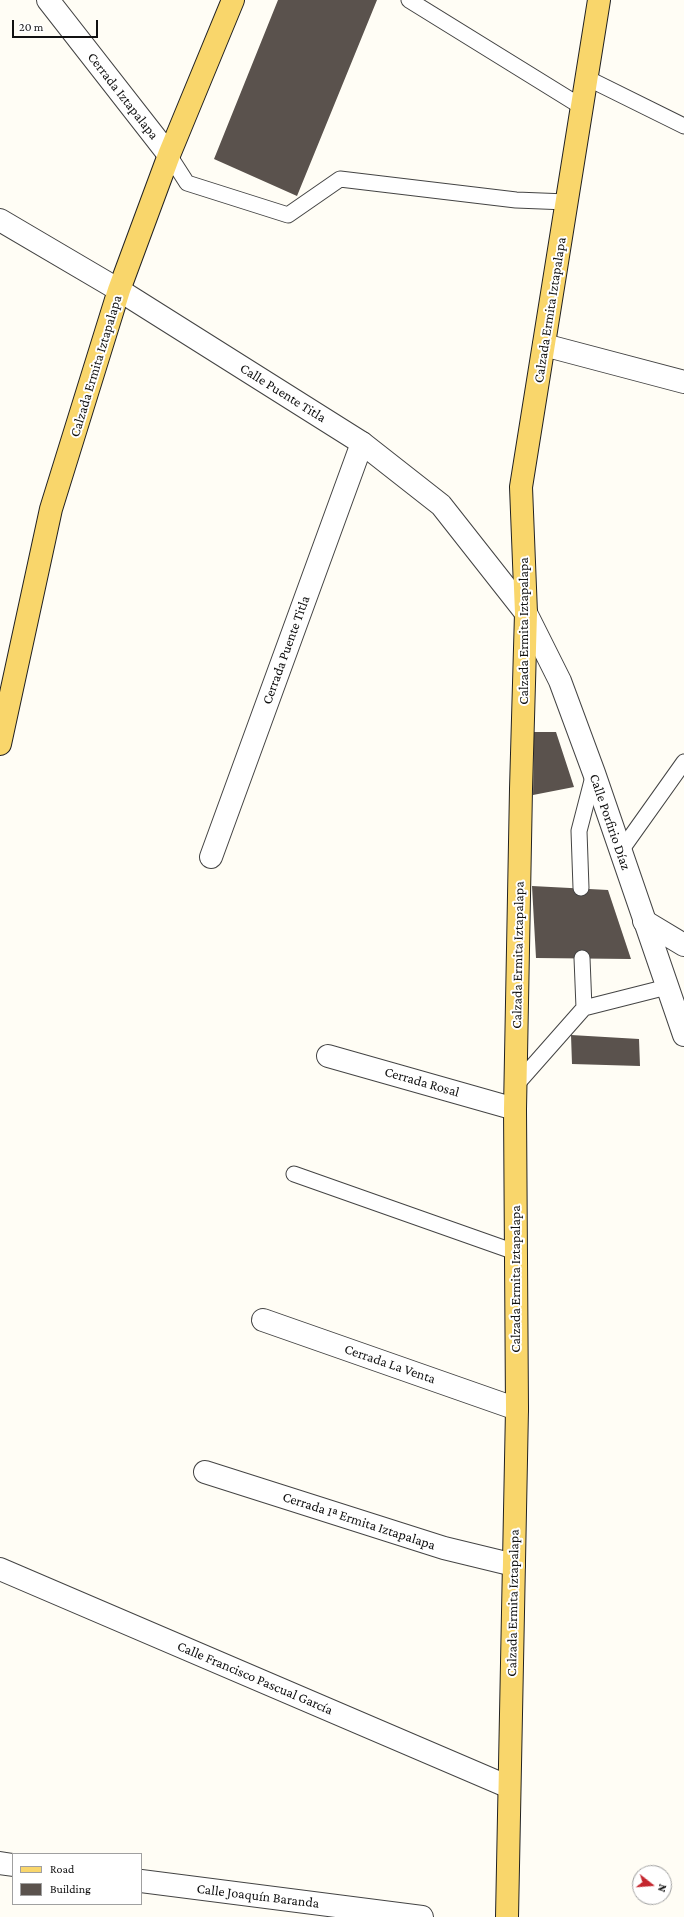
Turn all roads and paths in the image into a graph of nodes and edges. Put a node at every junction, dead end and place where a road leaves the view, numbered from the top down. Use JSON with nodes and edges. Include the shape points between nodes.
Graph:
{"nodes":[{"id":1,"x":48,"y":0,"type":"edge"},
{"id":2,"x":233,"y":0,"type":"edge"},
{"id":3,"x":409,"y":0,"type":"edge"},
{"id":4,"x":596,"y":2,"type":"edge"},
{"id":5,"x":587,"y":78,"type":"junction"},
{"id":6,"x":582,"y":107,"type":"junction"},
{"id":7,"x":684,"y":126,"type":"edge"},
{"id":8,"x":169,"y":154,"type":"junction"},
{"id":9,"x":567,"y":202,"type":"junction"},
{"id":10,"x":0,"y":220,"type":"edge"},
{"id":11,"x":119,"y":290,"type":"junction"},
{"id":12,"x":544,"y":345,"type":"junction"},
{"id":13,"x":684,"y":382,"type":"edge"},
{"id":14,"x":362,"y":443,"type":"junction"},
{"id":15,"x":526,"y":613,"type":"junction"},
{"id":16,"x":0,"y":744,"type":"edge"},
{"id":17,"x":684,"y":762,"type":"edge"},
{"id":18,"x":594,"y":773,"type":"junction"},
{"id":19,"x":620,"y":852,"type":"junction"},
{"id":20,"x":211,"y":857,"type":"dead end"},
{"id":21,"x":581,"y":888,"type":"dead end"},
{"id":22,"x":644,"y":921,"type":"junction"},
{"id":23,"x":684,"y":945,"type":"edge"},
{"id":24,"x":582,"y":958,"type":"dead end"},
{"id":25,"x":667,"y":987,"type":"junction"},
{"id":26,"x":584,"y":1008,"type":"junction"},
{"id":27,"x":684,"y":1035,"type":"edge"},
{"id":28,"x":328,"y":1056,"type":"dead end"},
{"id":29,"x":516,"y":1085,"type":"junction"},
{"id":30,"x":515,"y":1109,"type":"junction"},
{"id":31,"x":294,"y":1174,"type":"dead end"},
{"id":32,"x":515,"y":1252,"type":"junction"},
{"id":33,"x":263,"y":1320,"type":"dead end"},
{"id":34,"x":517,"y":1409,"type":"junction"},
{"id":35,"x":205,"y":1472,"type":"dead end"},
{"id":36,"x":514,"y":1565,"type":"junction"},
{"id":37,"x":0,"y":1569,"type":"edge"},
{"id":38,"x":509,"y":1787,"type":"junction"},
{"id":39,"x":0,"y":1863,"type":"edge"},
{"id":40,"x":12,"y":1865,"type":"edge"},
{"id":41,"x":142,"y":1881,"type":"edge"},
{"id":42,"x":422,"y":1917,"type":"edge"},
{"id":43,"x":506,"y":1917,"type":"edge"}],
"edges":[{"from":1,"to":8,"type":"street","name":"Cerrada Iztapalapa"},
{"from":2,"to":8,"type":"main road","name":"Calzada Ermita Iztapalapa"},
{"from":3,"to":6,"type":"lane"},
{"from":4,"to":5,"type":"main road","name":"Calzada Ermita Iztapalapa"},
{"from":5,"to":6,"type":"main road","name":"Calzada Ermita Iztapalapa"},
{"from":5,"to":7,"type":"lane"},
{"from":6,"to":9,"type":"main road","name":"Calzada Ermita Iztapalapa"},
{"from":8,"to":9,"type":"lane","via":[[187,183],[288,215],[340,179],[516,200]]},
{"from":8,"to":11,"type":"main road","name":"Calzada Ermita Iztapalapa"},
{"from":9,"to":12,"type":"main road","name":"Calzada Ermita Iztapalapa"},
{"from":10,"to":11,"type":"street","name":"Calle Puente Titla"},
{"from":11,"to":14,"type":"street","name":"Calle Puente Titla"},
{"from":11,"to":16,"type":"main road","name":"Calzada Ermita Iztapalapa","via":[[51,509]]},
{"from":12,"to":13,"type":"street"},
{"from":12,"to":15,"type":"main road","name":"Calzada Ermita Iztapalapa","via":[[521,487]]},
{"from":14,"to":15,"type":"street","name":"Calle Puente Titla","via":[[441,505]]},
{"from":14,"to":20,"type":"street","name":"Cerrada Puente Titla"},
{"from":15,"to":18,"type":"street","name":"Calle Porfirio Díaz","via":[[560,681]]},
{"from":15,"to":29,"type":"main road","name":"Calzada Ermita Iztapalapa"},
{"from":17,"to":19,"type":"lane"},
{"from":18,"to":19,"type":"street","name":"Calle Porfirio Díaz"},
{"from":18,"to":21,"type":"lane","via":[[579,831]]},
{"from":19,"to":22,"type":"street","name":"Calle Porfirio Díaz"},
{"from":22,"to":23,"type":"street"},
{"from":22,"to":25,"type":"street","name":"Calle Porfirio Díaz"},
{"from":24,"to":26,"type":"lane"},
{"from":25,"to":26,"type":"lane"},
{"from":25,"to":27,"type":"street","name":"Calle Porfirio Díaz"},
{"from":26,"to":29,"type":"lane"},
{"from":28,"to":30,"type":"street","name":"Cerrada Rosal"},
{"from":29,"to":30,"type":"main road","name":"Calzada Ermita Iztapalapa"},
{"from":30,"to":32,"type":"main road","name":"Calzada Ermita Iztapalapa"},
{"from":31,"to":32,"type":"lane"},
{"from":32,"to":34,"type":"main road","name":"Calzada Ermita Iztapalapa"},
{"from":33,"to":34,"type":"street","name":"Cerrada La Venta"},
{"from":34,"to":36,"type":"main road","name":"Calzada Ermita Iztapalapa"},
{"from":35,"to":36,"type":"street","name":"Cerrada 1ª Ermita Iztapalapa","via":[[444,1548]]},
{"from":36,"to":38,"type":"main road","name":"Calzada Ermita Iztapalapa"},
{"from":37,"to":38,"type":"street","name":"Calle Francisco Pascual García"},
{"from":38,"to":43,"type":"main road","name":"Calzada Ermita Iztapalapa"},
{"from":39,"to":40,"type":"street"},
{"from":41,"to":42,"type":"street","name":"Calle Joaquín Baranda"}]}
